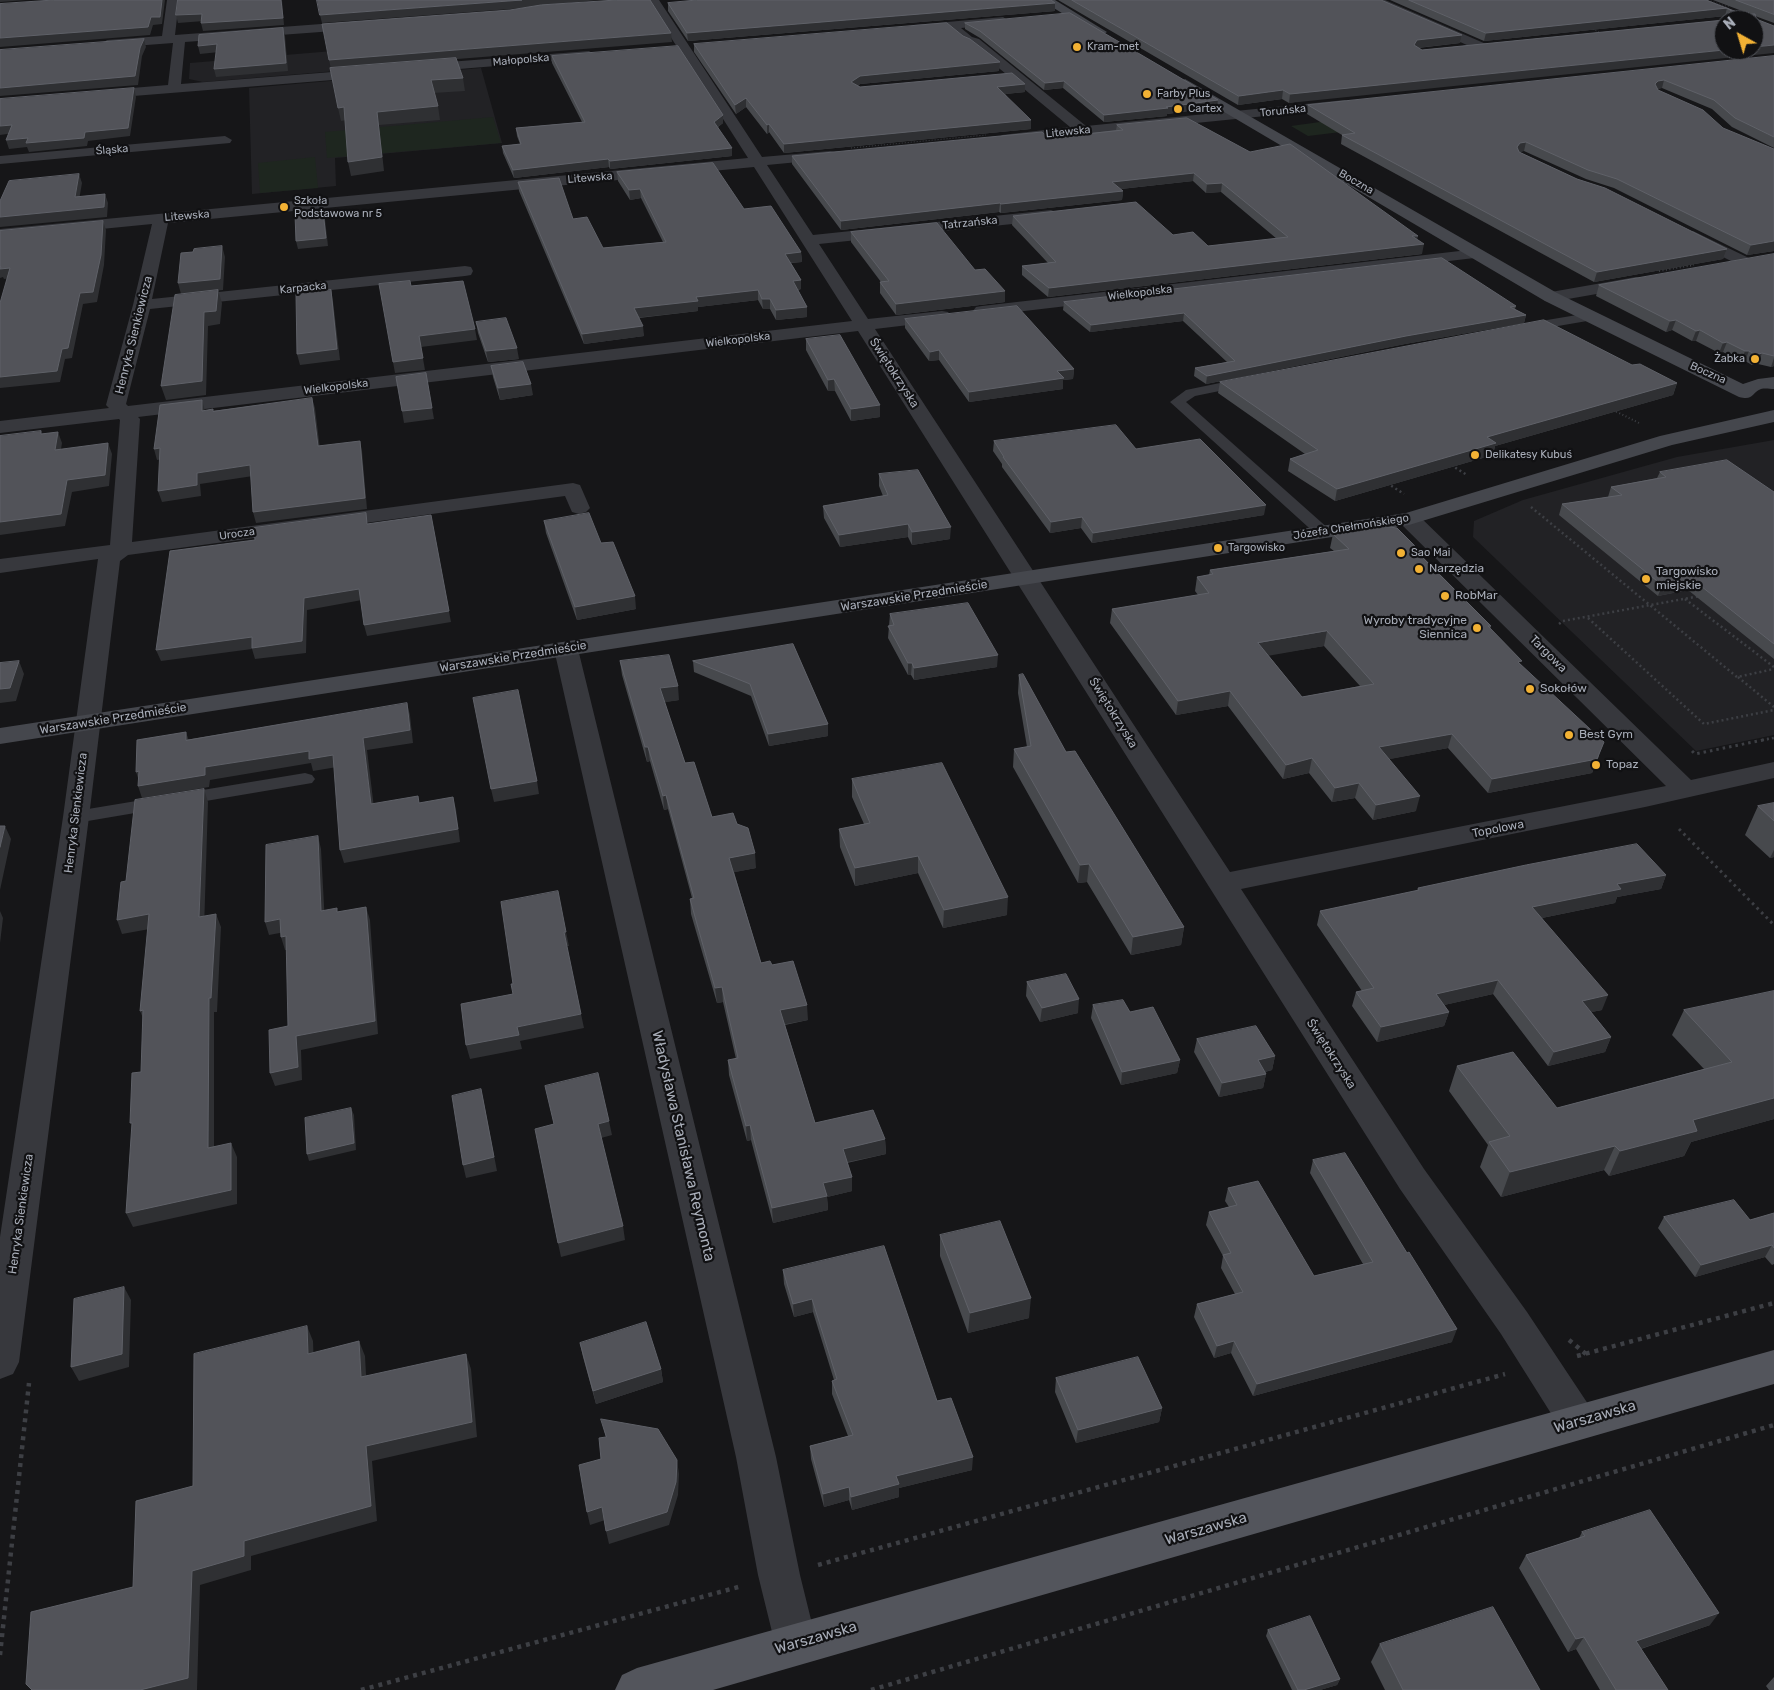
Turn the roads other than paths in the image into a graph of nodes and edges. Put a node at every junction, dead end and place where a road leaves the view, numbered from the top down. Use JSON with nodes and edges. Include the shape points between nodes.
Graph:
{"nodes":[{"id":1,"x":173,"y":0,"type":"edge"},
{"id":2,"x":1047,"y":0,"type":"edge"},
{"id":3,"x":1375,"y":0,"type":"edge"},
{"id":4,"x":652,"y":2,"type":"edge"},
{"id":5,"x":674,"y":4,"type":"edge"},
{"id":6,"x":1072,"y":15,"type":"junction"},
{"id":7,"x":1051,"y":17,"type":"edge"},
{"id":8,"x":1015,"y":20,"type":"edge"},
{"id":9,"x":376,"y":24,"type":"edge"},
{"id":10,"x":951,"y":26,"type":"junction"},
{"id":11,"x":903,"y":29,"type":"edge"},
{"id":12,"x":173,"y":39,"type":"junction"},
{"id":13,"x":1113,"y":39,"type":"edge"},
{"id":14,"x":99,"y":45,"type":"edge"},
{"id":15,"x":690,"y":46,"type":"junction"},
{"id":16,"x":667,"y":48,"type":"edge"},
{"id":17,"x":1455,"y":50,"type":"edge"},
{"id":18,"x":600,"y":54,"type":"edge"},
{"id":19,"x":413,"y":69,"type":"edge"},
{"id":20,"x":384,"y":71,"type":"edge"},
{"id":21,"x":1014,"y":75,"type":"junction"},
{"id":22,"x":994,"y":77,"type":"edge"},
{"id":23,"x":1176,"y":77,"type":"edge"},
{"id":24,"x":174,"y":88,"type":"junction"},
{"id":25,"x":85,"y":96,"type":"edge"},
{"id":26,"x":1361,"y":102,"type":"edge"},
{"id":27,"x":1239,"y":115,"type":"junction"},
{"id":28,"x":1082,"y":130,"type":"junction"},
{"id":29,"x":993,"y":139,"type":"edge"},
{"id":30,"x":225,"y":140,"type":"dead end"},
{"id":31,"x":845,"y":153,"type":"edge"},
{"id":32,"x":0,"y":160,"type":"edge"},
{"id":33,"x":758,"y":162,"type":"junction"},
{"id":34,"x":1062,"y":213,"type":"edge"},
{"id":35,"x":161,"y":218,"type":"junction"},
{"id":36,"x":1676,"y":227,"type":"edge"},
{"id":37,"x":0,"y":234,"type":"edge"},
{"id":38,"x":808,"y":240,"type":"junction"},
{"id":39,"x":1476,"y":254,"type":"junction"},
{"id":40,"x":1764,"y":259,"type":"edge"},
{"id":41,"x":1740,"y":260,"type":"junction"},
{"id":42,"x":1717,"y":267,"type":"edge"},
{"id":43,"x":465,"y":271,"type":"dead end"},
{"id":44,"x":1651,"y":276,"type":"edge"},
{"id":45,"x":1551,"y":297,"type":"junction"},
{"id":46,"x":142,"y":305,"type":"junction"},
{"id":47,"x":1589,"y":317,"type":"junction"},
{"id":48,"x":862,"y":325,"type":"junction"},
{"id":49,"x":1512,"y":330,"type":"edge"},
{"id":50,"x":1670,"y":354,"type":"junction"},
{"id":51,"x":1255,"y":380,"type":"edge"},
{"id":52,"x":1770,"y":383,"type":"edge"},
{"id":53,"x":1748,"y":397,"type":"junction"},
{"id":54,"x":123,"y":412,"type":"junction"},
{"id":55,"x":1774,"y":414,"type":"edge"},
{"id":56,"x":0,"y":427,"type":"edge"},
{"id":57,"x":1667,"y":440,"type":"junction"},
{"id":58,"x":580,"y":508,"type":"dead end"},
{"id":59,"x":1409,"y":519,"type":"junction"},
{"id":60,"x":1324,"y":532,"type":"junction"},
{"id":61,"x":122,"y":550,"type":"junction"},
{"id":62,"x":0,"y":566,"type":"edge"},
{"id":63,"x":1027,"y":578,"type":"junction"},
{"id":64,"x":566,"y":649,"type":"junction"},
{"id":65,"x":86,"y":722,"type":"junction"},
{"id":66,"x":0,"y":736,"type":"edge"},
{"id":67,"x":1774,"y":770,"type":"edge"},
{"id":68,"x":305,"y":779,"type":"dead end"},
{"id":69,"x":1686,"y":790,"type":"junction"},
{"id":70,"x":76,"y":817,"type":"junction"},
{"id":71,"x":1221,"y":883,"type":"junction"},
{"id":72,"x":0,"y":1362,"type":"edge"},
{"id":73,"x":1774,"y":1367,"type":"edge"},
{"id":74,"x":1578,"y":1422,"type":"junction"},
{"id":75,"x":796,"y":1644,"type":"junction"},
{"id":76,"x":637,"y":1690,"type":"edge"}],
"edges":[{"from":1,"to":12,"type":"street"},
{"from":2,"to":6,"type":"street"},
{"from":3,"to":17,"type":"street","via":[[1487,46]]},
{"from":4,"to":5,"type":"street"},
{"from":4,"to":15,"type":"street","name":"Świętokrzyska"},
{"from":6,"to":7,"type":"street"},
{"from":6,"to":13,"type":"street"},
{"from":8,"to":10,"type":"street"},
{"from":9,"to":12,"type":"street"},
{"from":10,"to":11,"type":"street"},
{"from":10,"to":21,"type":"street"},
{"from":12,"to":14,"type":"street"},
{"from":12,"to":24,"type":"street"},
{"from":15,"to":16,"type":"street"},
{"from":15,"to":33,"type":"street","name":"Świętokrzyska"},
{"from":18,"to":19,"type":"street","name":"Małopolska"},
{"from":20,"to":24,"type":"street"},
{"from":21,"to":22,"type":"street"},
{"from":21,"to":28,"type":"street"},
{"from":23,"to":27,"type":"street","name":"Boczna"},
{"from":24,"to":25,"type":"street"},
{"from":26,"to":27,"type":"street","name":"Toruńska"},
{"from":27,"to":28,"type":"street","name":"Litewska"},
{"from":27,"to":39,"type":"street","name":"Boczna"},
{"from":28,"to":29,"type":"street","name":"Litewska"},
{"from":30,"to":32,"type":"street","name":"Śląska"},
{"from":31,"to":33,"type":"street","name":"Litewska"},
{"from":33,"to":35,"type":"street","name":"Litewska"},
{"from":33,"to":38,"type":"street","name":"Świętokrzyska"},
{"from":34,"to":38,"type":"street","name":"Tatrzańska"},
{"from":35,"to":37,"type":"street","name":"Litewska"},
{"from":35,"to":46,"type":"street","name":"Henryka Sienkiewicza"},
{"from":36,"to":41,"type":"street"},
{"from":38,"to":48,"type":"street","name":"Świętokrzyska"},
{"from":39,"to":45,"type":"street","name":"Boczna"},
{"from":39,"to":48,"type":"street","name":"Wielkopolska"},
{"from":40,"to":41,"type":"street"},
{"from":41,"to":42,"type":"street"},
{"from":43,"to":46,"type":"street","name":"Karpacka"},
{"from":44,"to":45,"type":"street"},
{"from":45,"to":47,"type":"street","name":"Boczna"},
{"from":46,"to":54,"type":"street","name":"Henryka Sienkiewicza","via":[[116,405]]},
{"from":47,"to":49,"type":"lane"},
{"from":47,"to":50,"type":"street","name":"Boczna"},
{"from":48,"to":54,"type":"street","name":"Wielkopolska"},
{"from":48,"to":63,"type":"street","name":"Świętokrzyska"},
{"from":50,"to":52,"type":"street","name":"Boczna"},
{"from":50,"to":53,"type":"street","name":"Boczna","via":[[1724,380]]},
{"from":51,"to":60,"type":"lane","via":[[1191,393],[1177,402]]},
{"from":52,"to":53,"type":"street","name":"Józefa Chełmońskiego","via":[[1749,388]]},
{"from":53,"to":55,"type":"street","name":"Boczna","via":[[1756,406]]},
{"from":53,"to":57,"type":"street","name":"Józefa Chełmońskiego","via":[[1740,408]]},
{"from":54,"to":56,"type":"street","name":"Wielkopolska"},
{"from":54,"to":61,"type":"street","name":"Henryka Sienkiewicza","via":[[130,419]]},
{"from":55,"to":57,"type":"street","name":"Józefa Chełmońskiego"},
{"from":57,"to":59,"type":"street","name":"Józefa Chełmońskiego"},
{"from":58,"to":61,"type":"street","name":"Urocza","via":[[573,489]]},
{"from":59,"to":60,"type":"street","name":"Józefa Chełmońskiego"},
{"from":59,"to":69,"type":"street","name":"Targowa"},
{"from":60,"to":63,"type":"street","name":"Józefa Chełmońskiego"},
{"from":61,"to":62,"type":"street","name":"Urocza"},
{"from":61,"to":65,"type":"street","name":"Henryka Sienkiewicza","via":[[109,558]]},
{"from":63,"to":64,"type":"street","name":"Warszawskie Przedmieście"},
{"from":63,"to":71,"type":"street","name":"Świętokrzyska"},
{"from":64,"to":65,"type":"street","name":"Warszawskie Przedmieście"},
{"from":64,"to":75,"type":"street","name":"Władysława Stanisława Reymonta","via":[[756,1458]]},
{"from":65,"to":66,"type":"street","name":"Warszawskie Przedmieście"},
{"from":65,"to":70,"type":"street","name":"Henryka Sienkiewicza"},
{"from":67,"to":69,"type":"street","name":"Topolowa"},
{"from":68,"to":70,"type":"lane"},
{"from":69,"to":71,"type":"street","name":"Topolowa"},
{"from":70,"to":72,"type":"street","name":"Henryka Sienkiewicza"},
{"from":71,"to":74,"type":"street","name":"Świętokrzyska","via":[[1412,1179],[1514,1323]]},
{"from":73,"to":74,"type":"main road","name":"Warszawska"},
{"from":74,"to":75,"type":"main road","name":"Warszawska"},
{"from":75,"to":76,"type":"main road","name":"Warszawska"}]}
